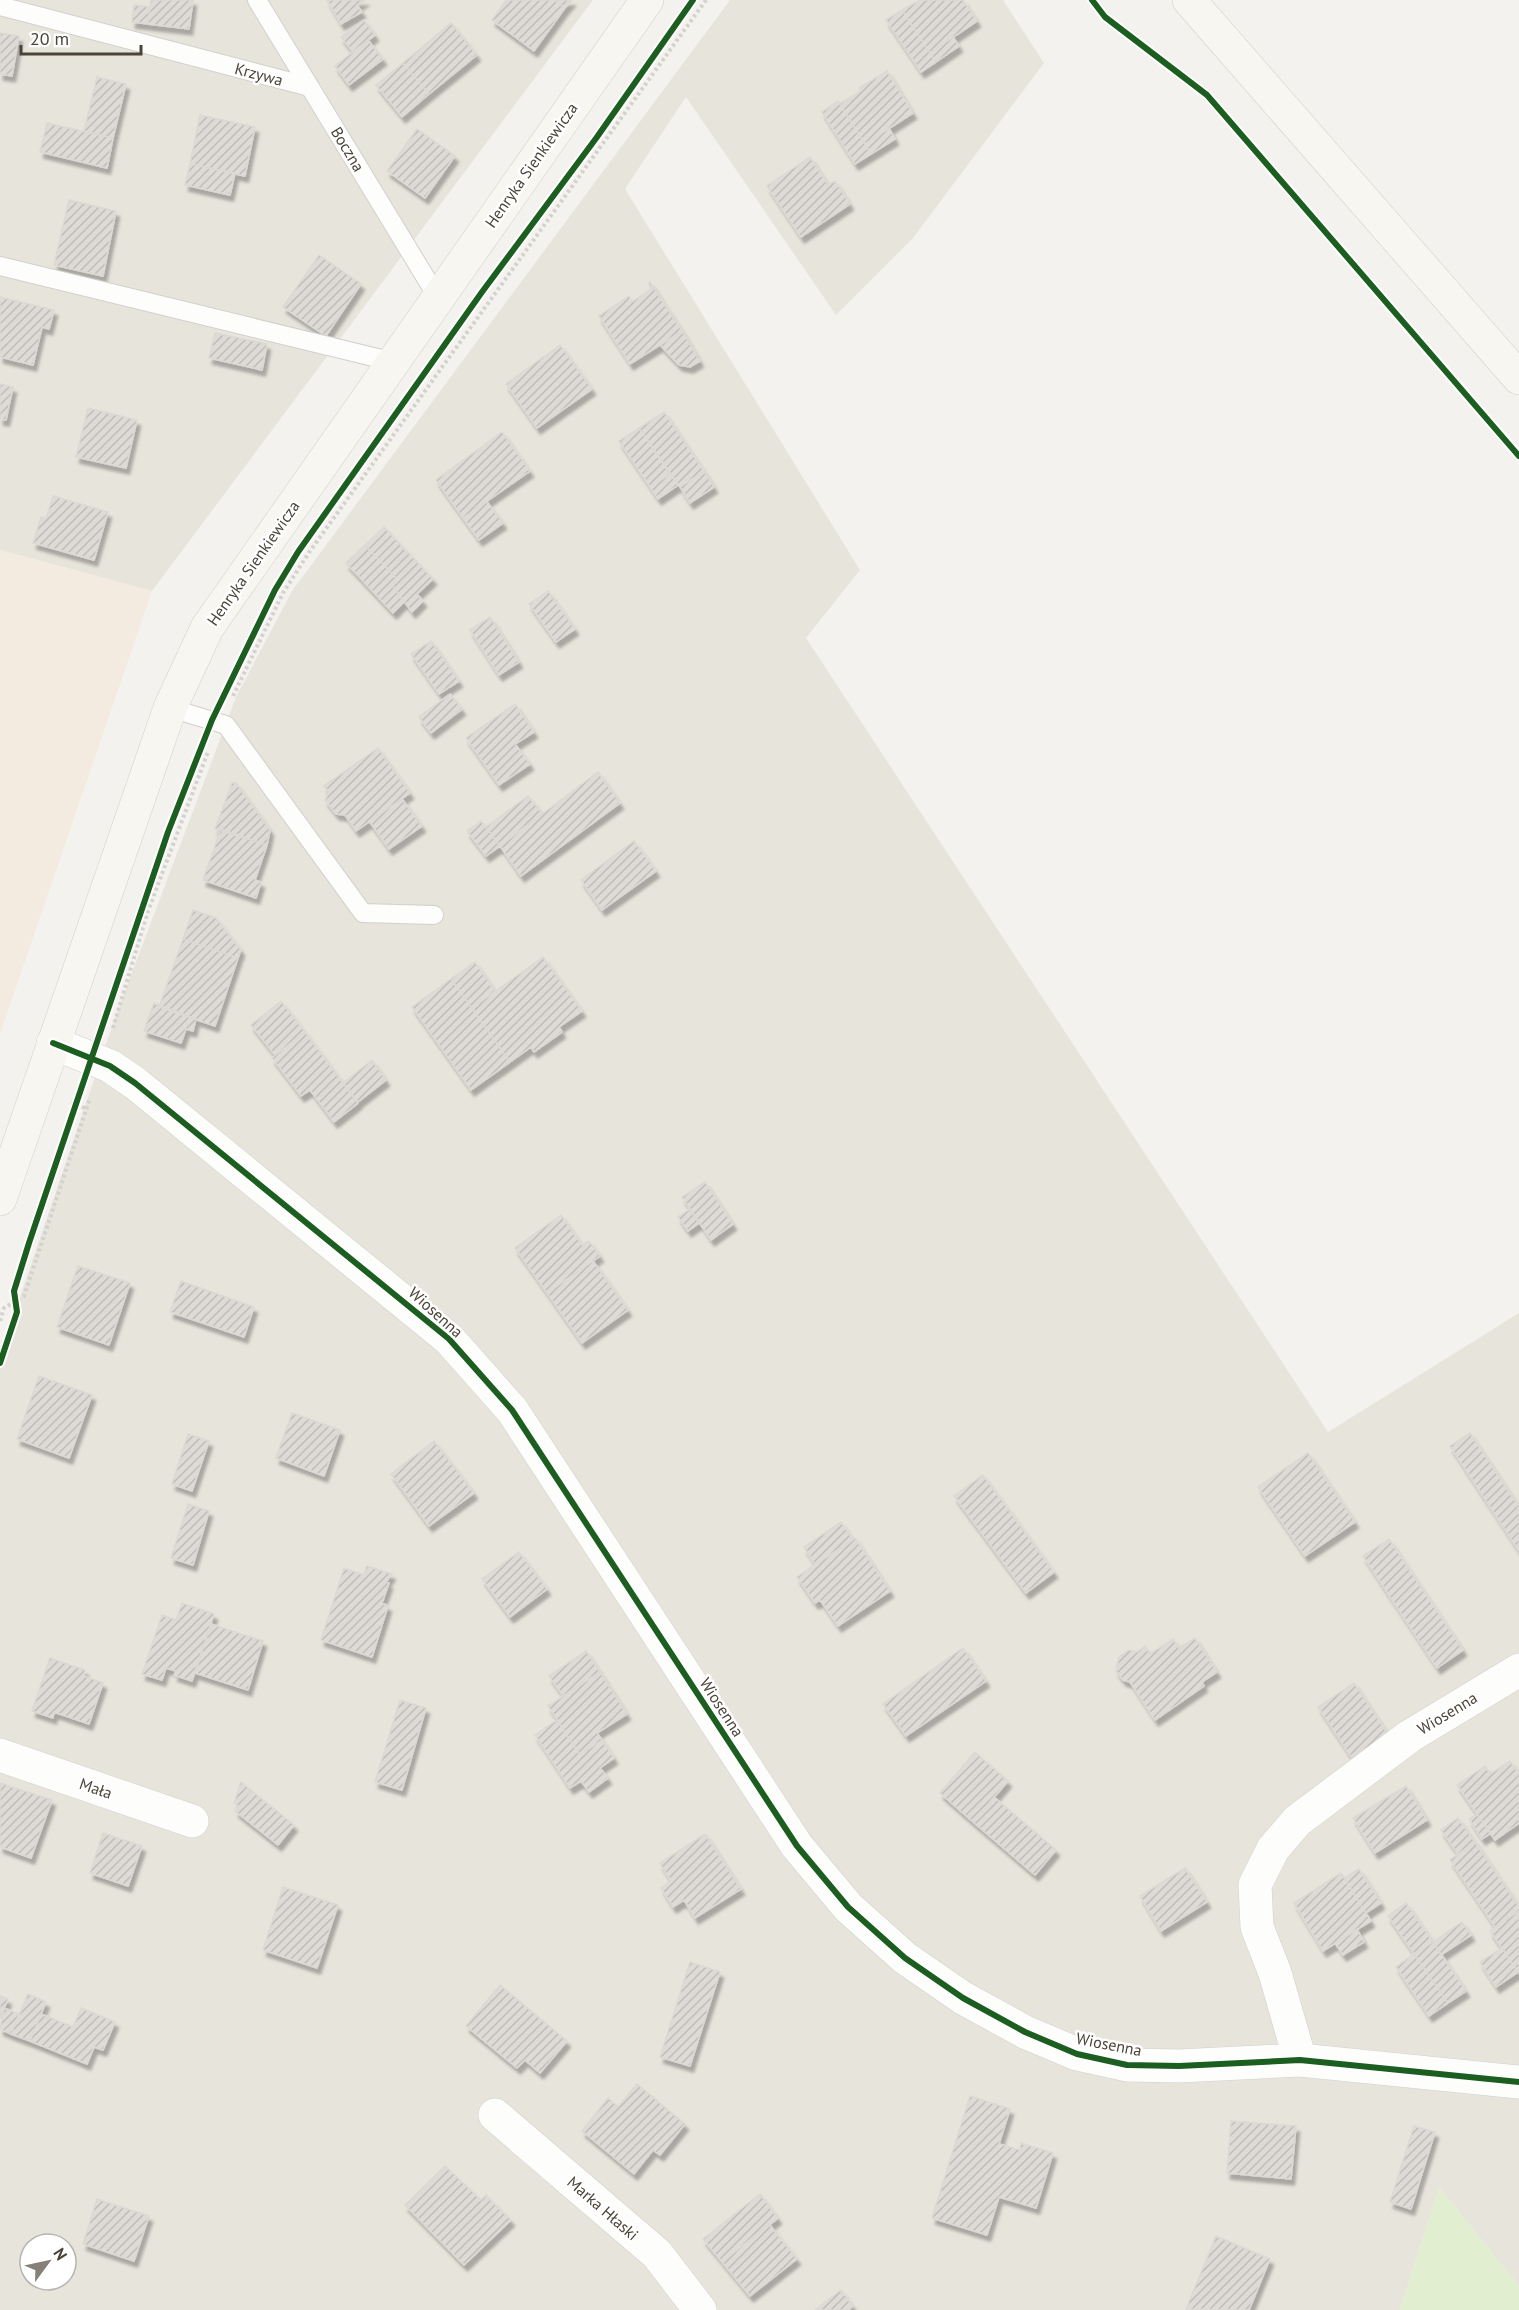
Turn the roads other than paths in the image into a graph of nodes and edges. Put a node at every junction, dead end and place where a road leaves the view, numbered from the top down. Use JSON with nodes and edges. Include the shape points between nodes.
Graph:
{"nodes":[{"id":1,"x":257,"y":0,"type":"edge"},
{"id":2,"x":647,"y":0,"type":"edge"},
{"id":3,"x":1189,"y":0,"type":"edge"},
{"id":4,"x":0,"y":6,"type":"edge"},
{"id":5,"x":310,"y":87,"type":"junction"},
{"id":6,"x":0,"y":266,"type":"edge"},
{"id":7,"x":438,"y":298,"type":"junction"},
{"id":8,"x":394,"y":362,"type":"junction"},
{"id":9,"x":1519,"y":378,"type":"edge"},
{"id":10,"x":170,"y":708,"type":"junction"},
{"id":11,"x":434,"y":915,"type":"dead end"},
{"id":12,"x":52,"y":1043,"type":"junction"},
{"id":13,"x":0,"y":1199,"type":"edge"},
{"id":14,"x":1519,"y":1670,"type":"edge"},
{"id":15,"x":0,"y":1755,"type":"edge"},
{"id":16,"x":192,"y":1821,"type":"dead end"},
{"id":17,"x":1300,"y":2060,"type":"junction"},
{"id":18,"x":1519,"y":2082,"type":"edge"},
{"id":19,"x":495,"y":2115,"type":"dead end"},
{"id":20,"x":700,"y":2310,"type":"edge"}],
"edges":[{"from":1,"to":5,"type":"lane","name":"Boczna"},
{"from":2,"to":7,"type":"street","name":"Henryka Sienkiewicza"},
{"from":3,"to":9,"type":"street"},
{"from":4,"to":5,"type":"lane","name":"Krzywa"},
{"from":5,"to":7,"type":"lane","name":"Boczna"},
{"from":6,"to":8,"type":"lane"},
{"from":7,"to":8,"type":"street","name":"Henryka Sienkiewicza"},
{"from":8,"to":10,"type":"street","name":"Henryka Sienkiewicza","via":[[207,628]]},
{"from":10,"to":11,"type":"lane","via":[[226,725],[363,913]]},
{"from":10,"to":12,"type":"street","name":"Henryka Sienkiewicza"},
{"from":12,"to":13,"type":"street","name":"Henryka Sienkiewicza"},
{"from":12,"to":17,"type":"street","name":"Wiosenna","via":[[100,1062],[135,1083],[449,1339],[512,1410],[797,1846],[848,1907],[905,1958],[1025,2032],[1077,2054],[1127,2064],[1179,2066]]},
{"from":14,"to":17,"type":"street","name":"Wiosenna","via":[[1410,1736],[1297,1821],[1273,1849],[1255,1885],[1257,1927]]},
{"from":15,"to":16,"type":"street","name":"Mała"},
{"from":17,"to":18,"type":"street","name":"Wiosenna"},
{"from":19,"to":20,"type":"street","name":"Marka Hłaski","via":[[657,2254]]}]}
